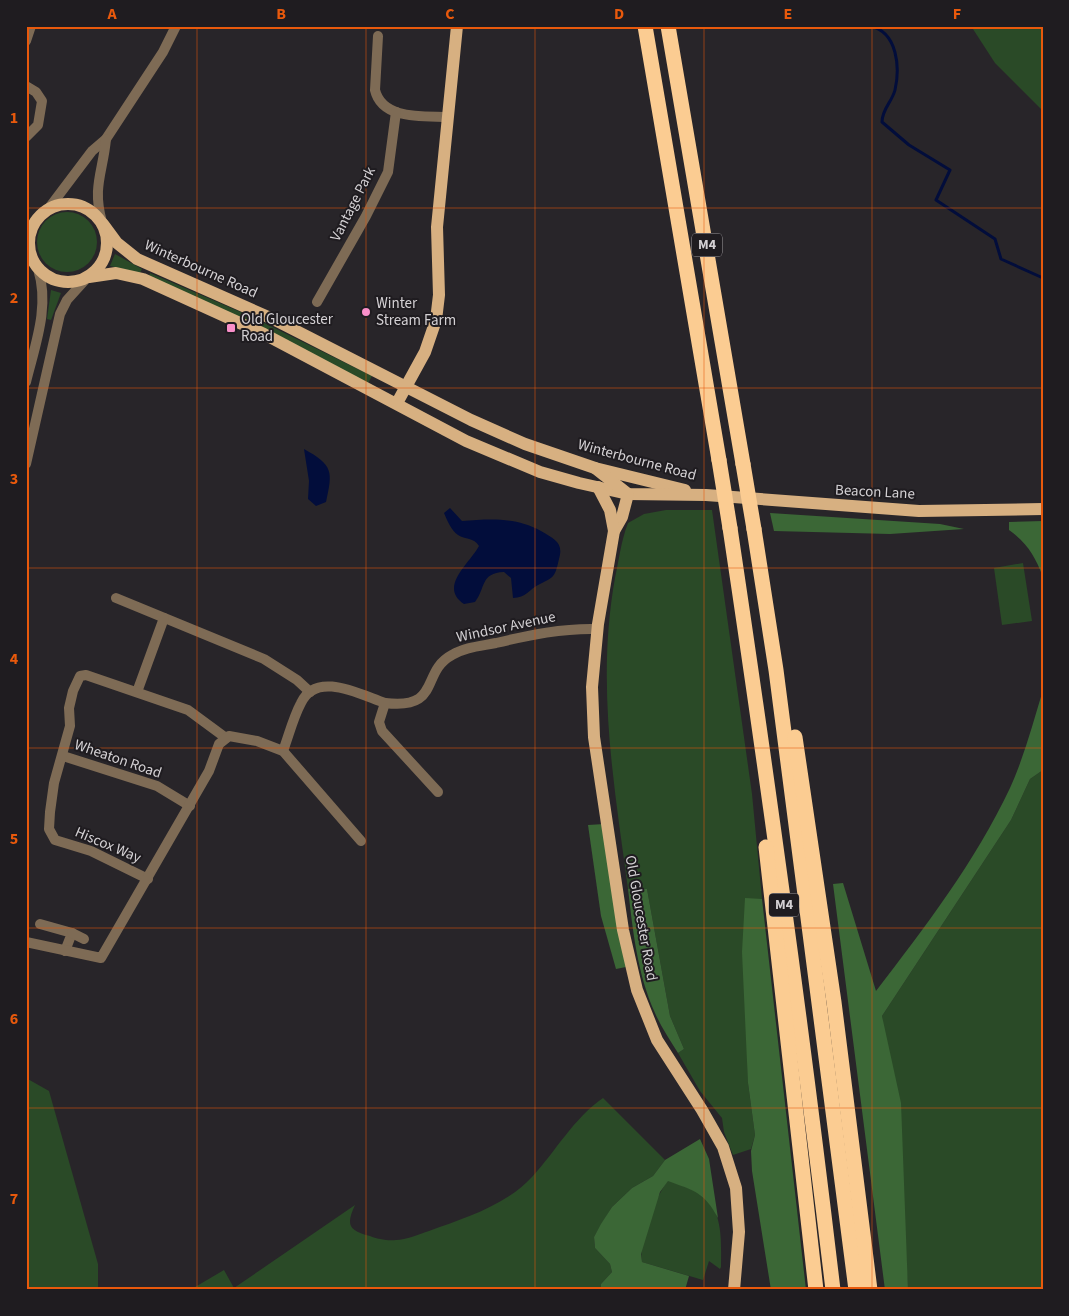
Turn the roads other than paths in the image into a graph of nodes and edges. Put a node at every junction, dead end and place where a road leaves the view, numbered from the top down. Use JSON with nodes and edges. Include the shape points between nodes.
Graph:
{"nodes":[{"id":1,"x":31,"y":26,"type":"edge"},
{"id":2,"x":176,"y":26,"type":"edge"},
{"id":3,"x":457,"y":26,"type":"edge"},
{"id":4,"x":645,"y":26,"type":"edge"},
{"id":5,"x":668,"y":26,"type":"edge"},
{"id":6,"x":378,"y":36,"type":"dead end"},
{"id":7,"x":26,"y":41,"type":"edge"},
{"id":8,"x":26,"y":86,"type":"edge"},
{"id":9,"x":396,"y":112,"type":"junction"},
{"id":10,"x":447,"y":117,"type":"junction"},
{"id":11,"x":26,"y":137,"type":"edge"},
{"id":12,"x":106,"y":140,"type":"junction"},
{"id":13,"x":48,"y":209,"type":"junction"},
{"id":14,"x":26,"y":217,"type":"edge"},
{"id":15,"x":102,"y":223,"type":"junction"},
{"id":16,"x":34,"y":265,"type":"edge"},
{"id":17,"x":87,"y":278,"type":"junction"},
{"id":18,"x":317,"y":302,"type":"dead end"},
{"id":19,"x":26,"y":382,"type":"edge"},
{"id":20,"x":405,"y":385,"type":"junction"},
{"id":21,"x":397,"y":404,"type":"junction"},
{"id":22,"x":26,"y":464,"type":"edge"},
{"id":23,"x":595,"y":468,"type":"junction"},
{"id":24,"x":598,"y":487,"type":"junction"},
{"id":25,"x":628,"y":494,"type":"junction"},
{"id":26,"x":706,"y":495,"type":"junction"},
{"id":27,"x":1043,"y":509,"type":"edge"},
{"id":28,"x":614,"y":531,"type":"junction"},
{"id":29,"x":116,"y":598,"type":"dead end"},
{"id":30,"x":164,"y":618,"type":"junction"},
{"id":31,"x":597,"y":629,"type":"junction"},
{"id":32,"x":776,"y":670,"type":"junction"},
{"id":33,"x":136,"y":692,"type":"junction"},
{"id":34,"x":310,"y":692,"type":"junction"},
{"id":35,"x":385,"y":703,"type":"junction"},
{"id":36,"x":226,"y":738,"type":"junction"},
{"id":37,"x":283,"y":751,"type":"junction"},
{"id":38,"x":63,"y":756,"type":"junction"},
{"id":39,"x":766,"y":765,"type":"junction"},
{"id":40,"x":438,"y":792,"type":"dead end"},
{"id":41,"x":190,"y":806,"type":"junction"},
{"id":42,"x":361,"y":841,"type":"dead end"},
{"id":43,"x":148,"y":879,"type":"junction"},
{"id":44,"x":40,"y":924,"type":"dead end"},
{"id":45,"x":72,"y":933,"type":"junction"},
{"id":46,"x":84,"y":939,"type":"dead end"},
{"id":47,"x":26,"y":942,"type":"edge"},
{"id":48,"x":64,"y":951,"type":"junction"},
{"id":49,"x":832,"y":1287,"type":"edge"},
{"id":50,"x":734,"y":1290,"type":"edge"},
{"id":51,"x":816,"y":1290,"type":"edge"},
{"id":52,"x":856,"y":1290,"type":"edge"},
{"id":53,"x":870,"y":1290,"type":"edge"}],
"edges":[{"from":1,"to":7,"type":"street"},
{"from":2,"to":12,"type":"street","via":[[163,52]]},
{"from":3,"to":10,"type":"main road"},
{"from":4,"to":39,"type":"highway","number":"M4","bridge":true,"via":[[719,460]]},
{"from":5,"to":32,"type":"highway","number":"M4","bridge":true},
{"from":6,"to":9,"type":"street","via":[[375,90],[384,107]]},
{"from":8,"to":11,"type":"street","via":[[42,99],[38,125]]},
{"from":9,"to":10,"type":"street"},
{"from":9,"to":18,"type":"street","name":"Vantage Park","via":[[388,172]]},
{"from":10,"to":20,"type":"main road","via":[[437,227],[439,295],[436,320],[425,352]]},
{"from":12,"to":13,"type":"street","via":[[92,151]]},
{"from":12,"to":15,"type":"street","via":[[97,184]]},
{"from":13,"to":14,"type":"main road"},
{"from":13,"to":15,"type":"main road","via":[[61,204],[78,205],[94,213]]},
{"from":13,"to":16,"type":"main road","via":[[32,226],[29,236]]},
{"from":15,"to":17,"type":"main road","via":[[108,248],[98,270]]},
{"from":15,"to":20,"type":"main road","name":"Winterbourne Road","via":[[117,243],[137,259],[276,320]]},
{"from":16,"to":17,"type":"main road","via":[[48,278],[61,282],[74,283]]},
{"from":16,"to":19,"type":"street","via":[[44,292],[43,310]]},
{"from":17,"to":21,"type":"main road","name":"Winterbourne Road","via":[[116,273],[143,279],[264,334]]},
{"from":17,"to":22,"type":"street","via":[[67,300],[60,314]]},
{"from":20,"to":21,"type":"main road"},
{"from":20,"to":23,"type":"main road","name":"Winterbourne Road","via":[[470,420],[525,444]]},
{"from":21,"to":24,"type":"main road","name":"Winterbourne Road","via":[[466,441],[540,472]]},
{"from":23,"to":25,"type":"main road"},
{"from":23,"to":26,"type":"main road","name":"Winterbourne Road"},
{"from":24,"to":25,"type":"main road","name":"Winterbourne Road"},
{"from":24,"to":28,"type":"main road","name":"Old Gloucester Road","via":[[610,510]]},
{"from":25,"to":26,"type":"main road","name":"Winterbourne Road"},
{"from":25,"to":28,"type":"main road","name":"Old Gloucester Road","via":[[622,517]]},
{"from":26,"to":27,"type":"main road","name":"Beacon Lane","via":[[919,512]]},
{"from":28,"to":31,"type":"main road","name":"Old Gloucester Road"},
{"from":29,"to":30,"type":"street"},
{"from":30,"to":33,"type":"street"},
{"from":30,"to":34,"type":"street","via":[[264,659]]},
{"from":31,"to":35,"type":"street","name":"Windsor Avenue","via":[[541,633],[467,649],[451,655],[441,664],[423,696],[402,705]]},
{"from":31,"to":50,"type":"main road","name":"Old Gloucester Road","via":[[592,687],[594,736],[629,961],[658,1040],[702,1110],[726,1156],[736,1188],[739,1232]]},
{"from":32,"to":52,"type":"highway","number":"M4"},
{"from":32,"to":53,"type":"highway","number":"M4","via":[[797,750],[834,1002]]},
{"from":33,"to":36,"type":"street","via":[[188,710]]},
{"from":33,"to":38,"type":"street","via":[[86,675],[80,676],[72,691],[70,726]]},
{"from":34,"to":35,"type":"street","via":[[330,685]]},
{"from":34,"to":37,"type":"street","via":[[301,701]]},
{"from":35,"to":40,"type":"street","via":[[379,722],[382,731]]},
{"from":36,"to":37,"type":"street","via":[[257,741]]},
{"from":36,"to":41,"type":"street","via":[[219,744],[210,771]]},
{"from":37,"to":42,"type":"street"},
{"from":38,"to":41,"type":"street","name":"Wheaton Road","via":[[157,786]]},
{"from":38,"to":43,"type":"street","name":"Hiscox Way","via":[[54,783],[50,812],[49,829],[55,840],[91,851]]},
{"from":39,"to":49,"type":"highway","number":"M4"},
{"from":39,"to":51,"type":"highway","number":"M4","via":[[765,839]]},
{"from":41,"to":43,"type":"street"},
{"from":43,"to":48,"type":"street","via":[[101,958]]},
{"from":44,"to":45,"type":"street"},
{"from":45,"to":46,"type":"street"},
{"from":45,"to":48,"type":"street"},
{"from":47,"to":48,"type":"street"}]}
